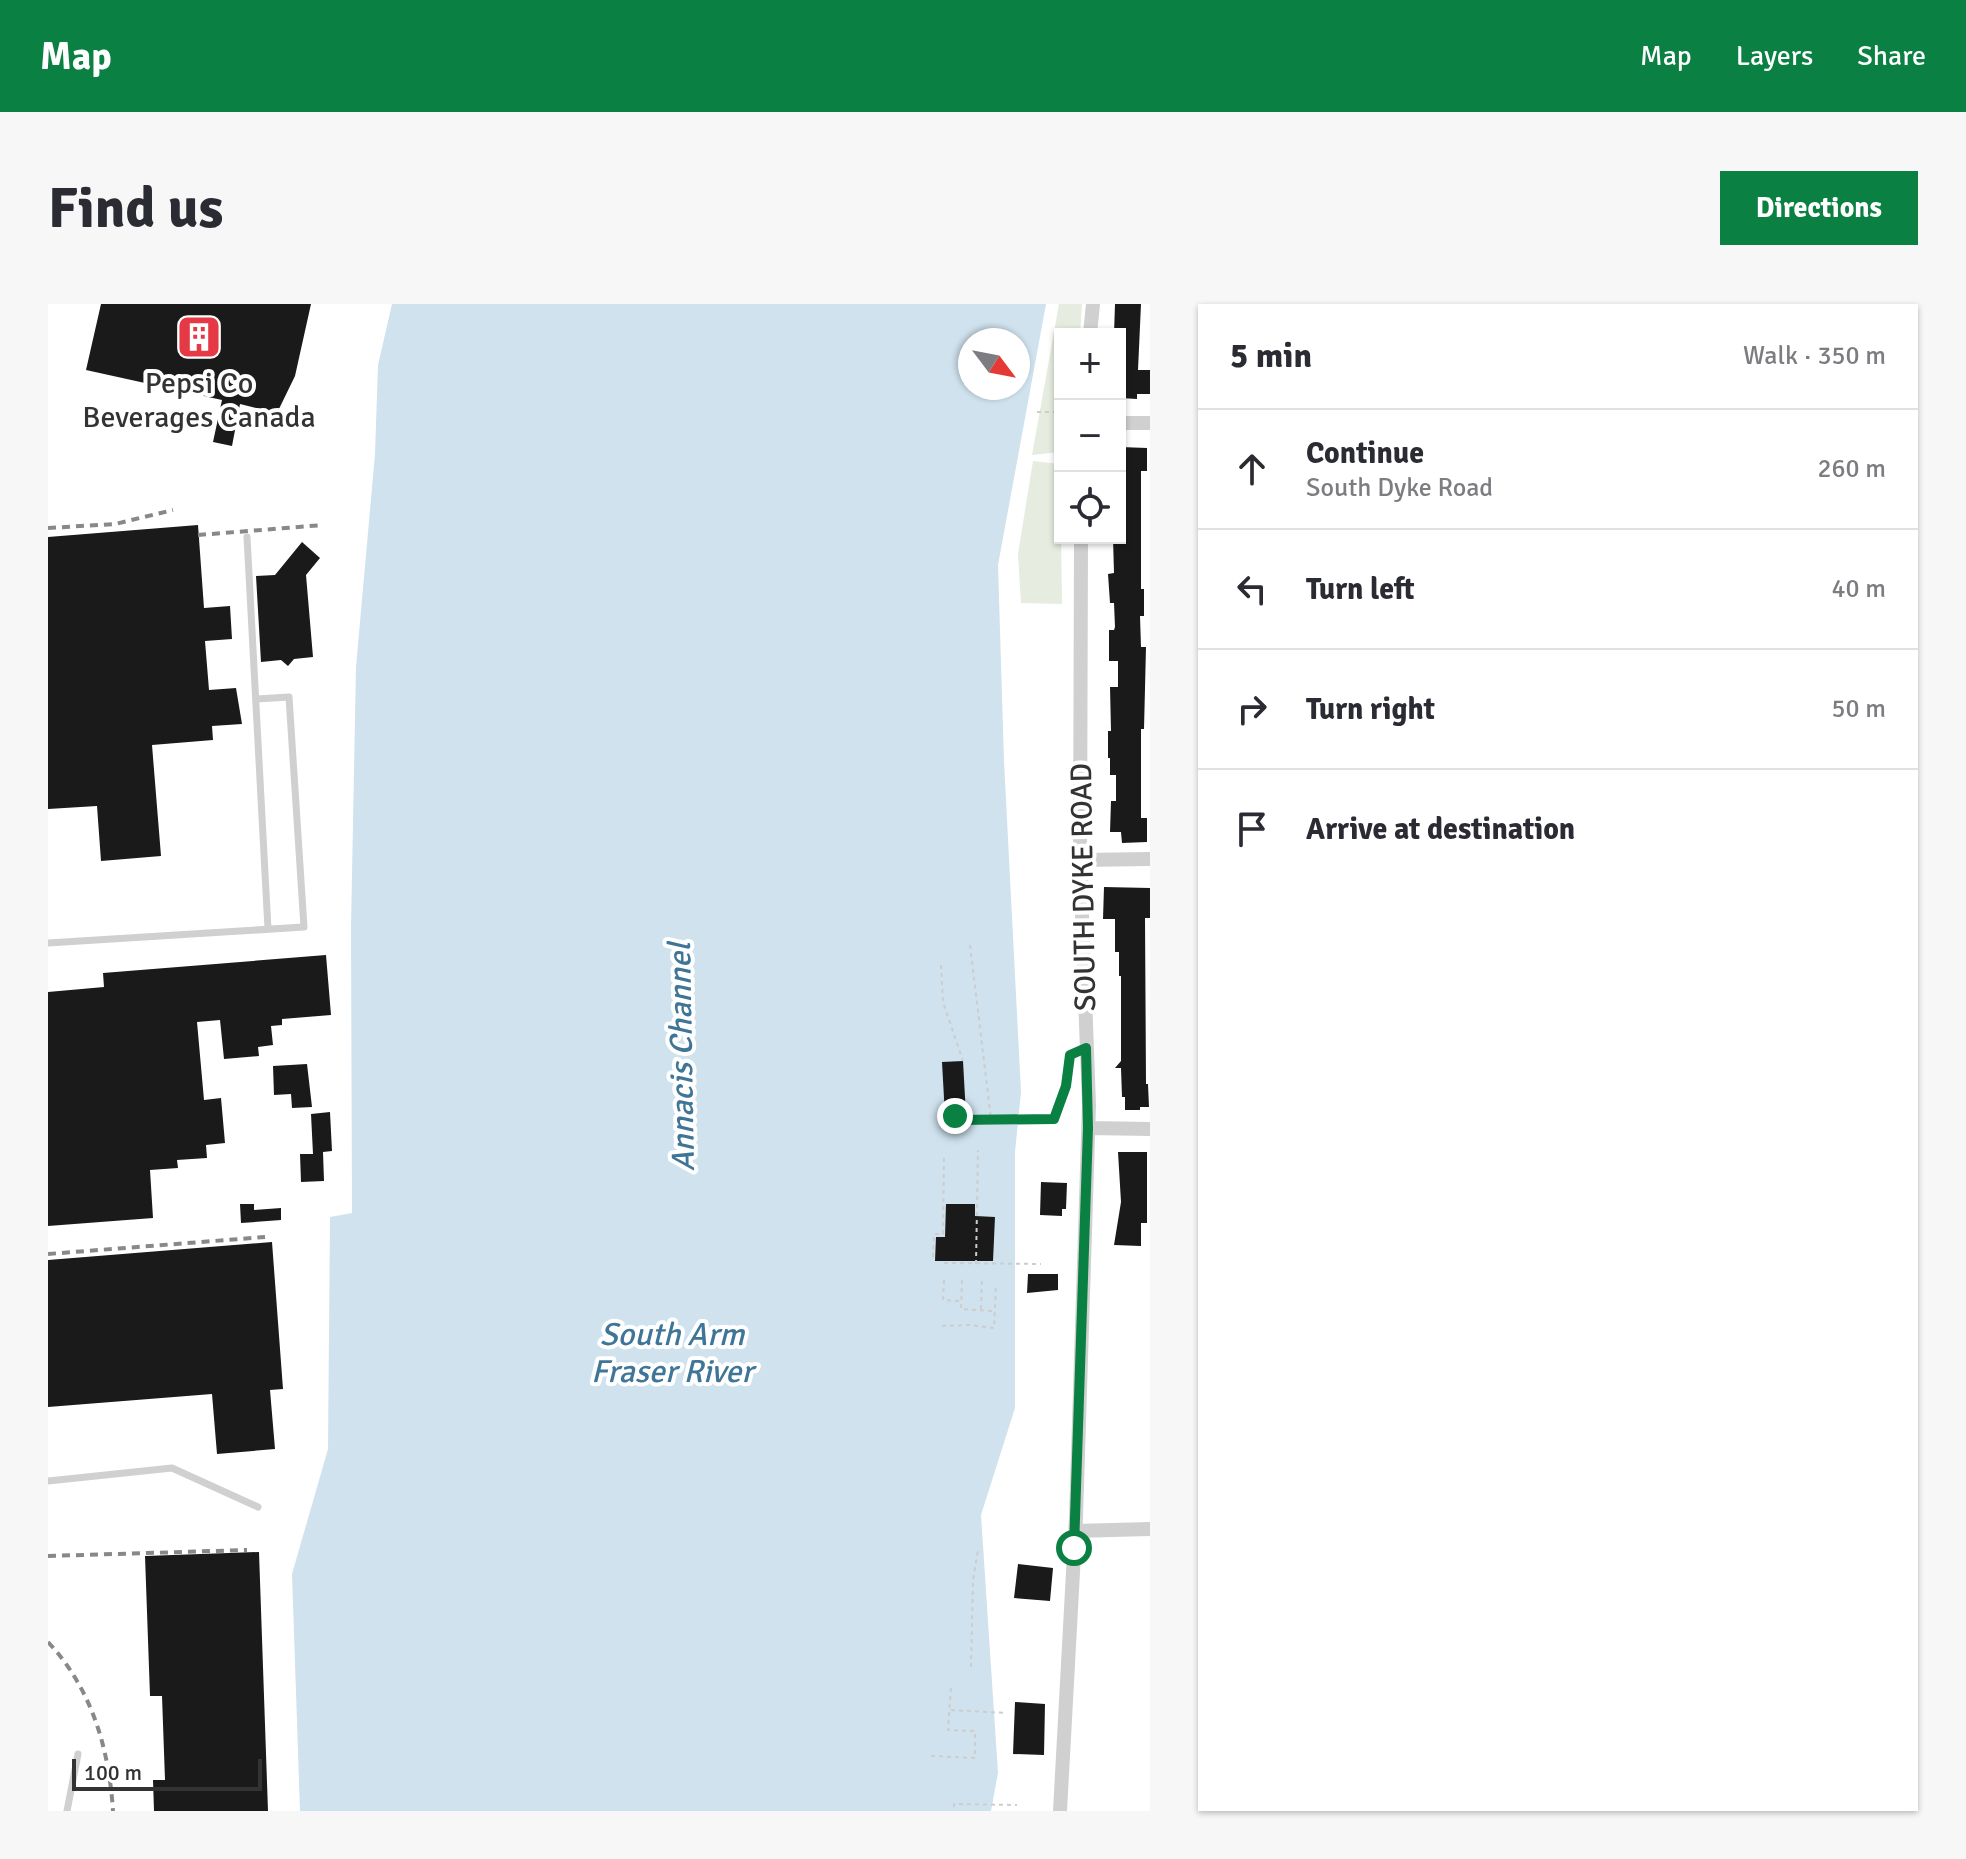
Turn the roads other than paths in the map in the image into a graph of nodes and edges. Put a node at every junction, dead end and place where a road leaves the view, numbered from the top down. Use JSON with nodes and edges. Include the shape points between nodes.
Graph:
{"nodes":[{"id":1,"x":1093,"y":304,"type":"edge"},
{"id":2,"x":1091,"y":328,"type":"edge"},
{"id":3,"x":1126,"y":423,"type":"edge"},
{"id":4,"x":1150,"y":423,"type":"edge"},
{"id":5,"x":247,"y":537,"type":"dead end"},
{"id":6,"x":1081,"y":544,"type":"edge"},
{"id":7,"x":257,"y":699,"type":"junction"},
{"id":8,"x":1150,"y":859,"type":"edge"},
{"id":9,"x":1080,"y":860,"type":"junction"},
{"id":10,"x":268,"y":929,"type":"junction"},
{"id":11,"x":48,"y":943,"type":"edge"},
{"id":12,"x":1086,"y":1048,"type":"junction"},
{"id":13,"x":1054,"y":1119,"type":"road end"},
{"id":14,"x":1088,"y":1128,"type":"junction"},
{"id":15,"x":1150,"y":1129,"type":"edge"},
{"id":16,"x":48,"y":1481,"type":"edge"},
{"id":17,"x":258,"y":1507,"type":"dead end"},
{"id":18,"x":1150,"y":1529,"type":"edge"},
{"id":19,"x":1075,"y":1531,"type":"junction"},
{"id":20,"x":78,"y":1754,"type":"dead end"},
{"id":21,"x":67,"y":1811,"type":"edge"},
{"id":22,"x":1060,"y":1811,"type":"edge"}],
"edges":[{"from":1,"to":2,"type":"street"},
{"from":3,"to":4,"type":"street"},
{"from":5,"to":7,"type":"lane"},
{"from":6,"to":9,"type":"street","name":"SOUTH DYKE ROAD"},
{"from":7,"to":10,"type":"lane"},
{"from":7,"to":10,"type":"lane","via":[[289,697],[304,927]]},
{"from":8,"to":9,"type":"street"},
{"from":9,"to":12,"type":"street","name":"SOUTH DYKE ROAD"},
{"from":10,"to":11,"type":"lane"},
{"from":12,"to":13,"type":"lane","via":[[1070,1055]]},
{"from":12,"to":14,"type":"street","name":"SOUTH DYKE ROAD"},
{"from":14,"to":15,"type":"street"},
{"from":14,"to":19,"type":"street","name":"SOUTH DYKE ROAD"},
{"from":16,"to":17,"type":"lane","via":[[172,1468]]},
{"from":18,"to":19,"type":"street"},
{"from":19,"to":22,"type":"street","name":"SOUTH DYKE ROAD"},
{"from":20,"to":21,"type":"lane"}]}
